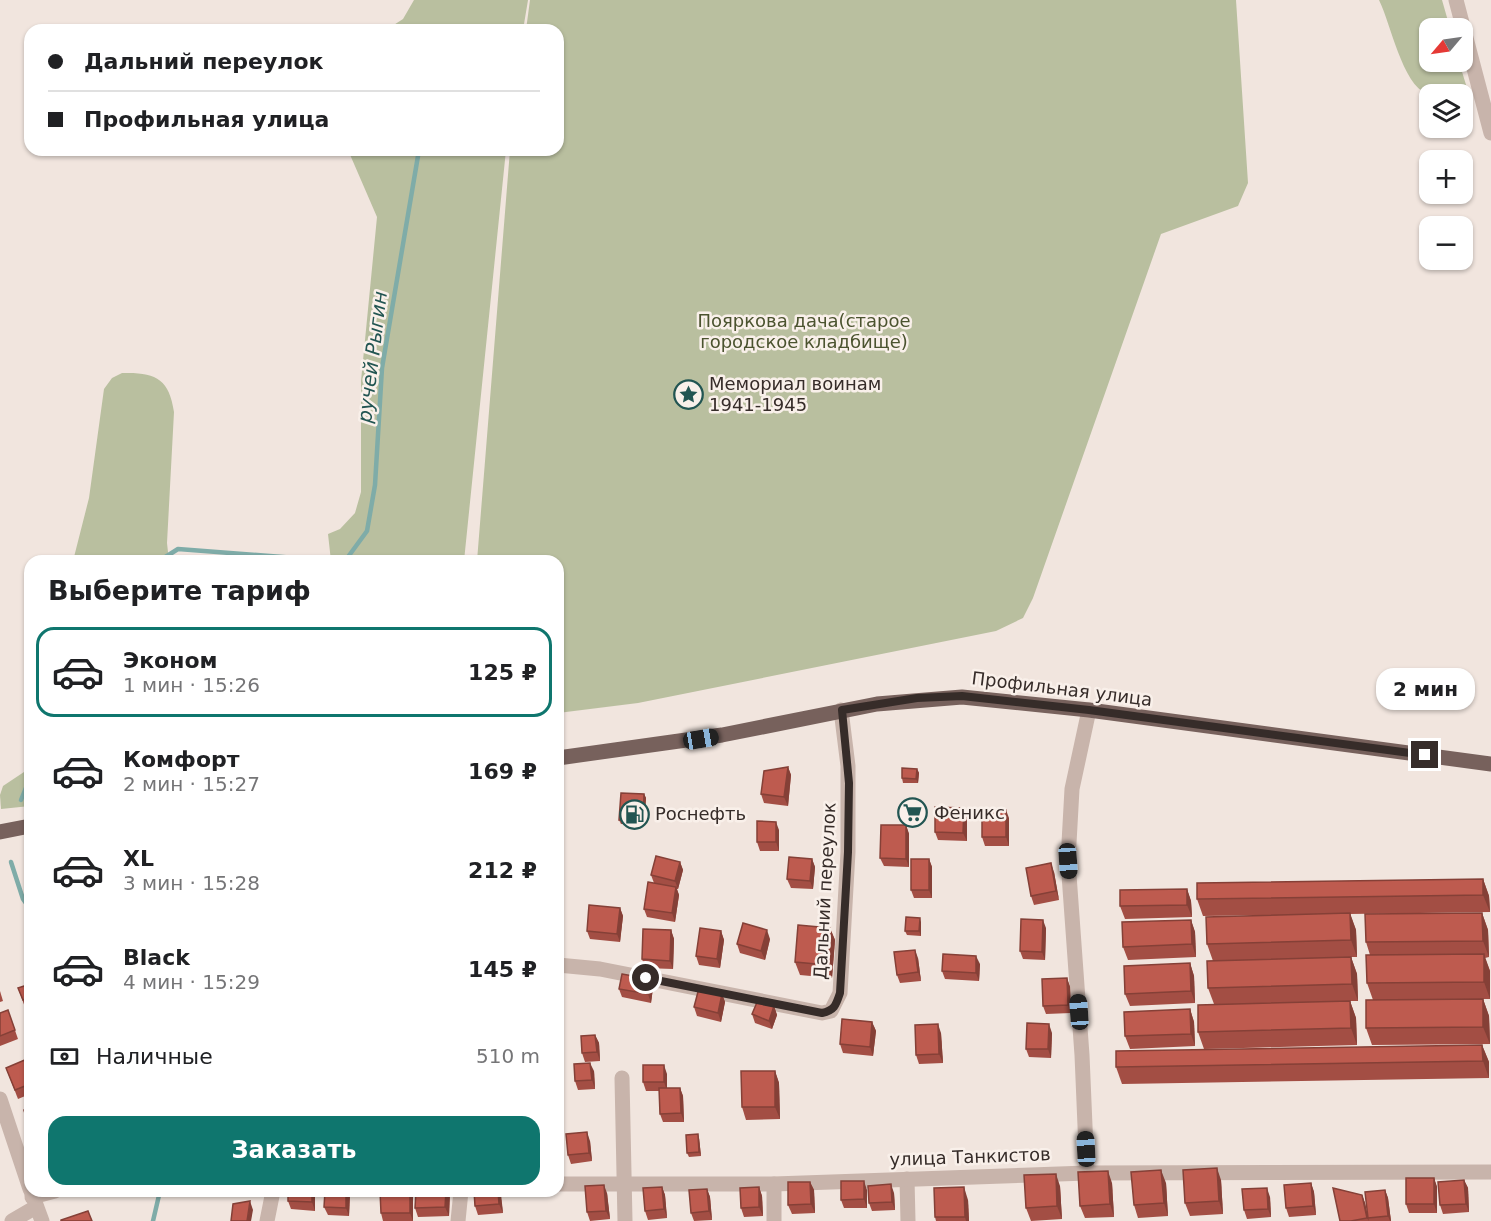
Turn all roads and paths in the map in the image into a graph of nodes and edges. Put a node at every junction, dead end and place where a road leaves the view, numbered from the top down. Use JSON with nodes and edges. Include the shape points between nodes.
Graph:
{"nodes":[{"id":1,"x":1456,"y":0,"type":"edge"},
{"id":2,"x":1491,"y":133,"type":"edge"},
{"id":3,"x":842,"y":710,"type":"junction"},
{"id":4,"x":1089,"y":710,"type":"junction"},
{"id":5,"x":564,"y":757,"type":"edge"},
{"id":6,"x":1491,"y":764,"type":"edge"},
{"id":7,"x":24,"y":827,"type":"edge"},
{"id":8,"x":0,"y":832,"type":"edge"},
{"id":9,"x":564,"y":966,"type":"edge"},
{"id":10,"x":622,"y":1078,"type":"dead end"},
{"id":11,"x":0,"y":1099,"type":"edge"},
{"id":12,"x":24,"y":1171,"type":"edge"},
{"id":13,"x":1491,"y":1172,"type":"edge"},
{"id":14,"x":1087,"y":1173,"type":"junction"},
{"id":15,"x":907,"y":1179,"type":"junction"},
{"id":16,"x":564,"y":1184,"type":"edge"},
{"id":17,"x":774,"y":1184,"type":"junction"},
{"id":18,"x":625,"y":1186,"type":"junction"},
{"id":19,"x":272,"y":1197,"type":"edge"},
{"id":20,"x":460,"y":1197,"type":"edge"},
{"id":21,"x":34,"y":1201,"type":"edge"},
{"id":22,"x":12,"y":1221,"type":"edge"},
{"id":23,"x":267,"y":1221,"type":"edge"},
{"id":24,"x":458,"y":1221,"type":"edge"},
{"id":25,"x":625,"y":1221,"type":"edge"},
{"id":26,"x":774,"y":1221,"type":"edge"},
{"id":27,"x":909,"y":1221,"type":"edge"}],
"edges":[{"from":1,"to":2,"type":"street"},
{"from":3,"to":4,"type":"main road","name":"Профильная улица","via":[[917,698],[962,696]]},
{"from":3,"to":5,"type":"main road","name":"Профильная улица","via":[[722,735]]},
{"from":3,"to":9,"type":"street","name":"Дальний переулок","via":[[849,783],[848,852],[840,993],[831,1011],[822,1013],[600,969]]},
{"from":4,"to":6,"type":"main road","name":"Профильная улица"},
{"from":4,"to":14,"type":"street","via":[[1072,789],[1068,861]]},
{"from":7,"to":8,"type":"main road"},
{"from":10,"to":18,"type":"street"},
{"from":11,"to":12,"type":"street"},
{"from":13,"to":14,"type":"street","name":"улица Танкистов"},
{"from":14,"to":15,"type":"street","name":"улица Танкистов"},
{"from":15,"to":17,"type":"street","name":"улица Танкистов"},
{"from":15,"to":27,"type":"street"},
{"from":16,"to":18,"type":"street","name":"улица Танкистов"},
{"from":17,"to":18,"type":"street","name":"улица Танкистов"},
{"from":17,"to":26,"type":"street"},
{"from":18,"to":25,"type":"street"},
{"from":19,"to":23,"type":"street"},
{"from":20,"to":24,"type":"street"},
{"from":21,"to":22,"type":"street"}]}
